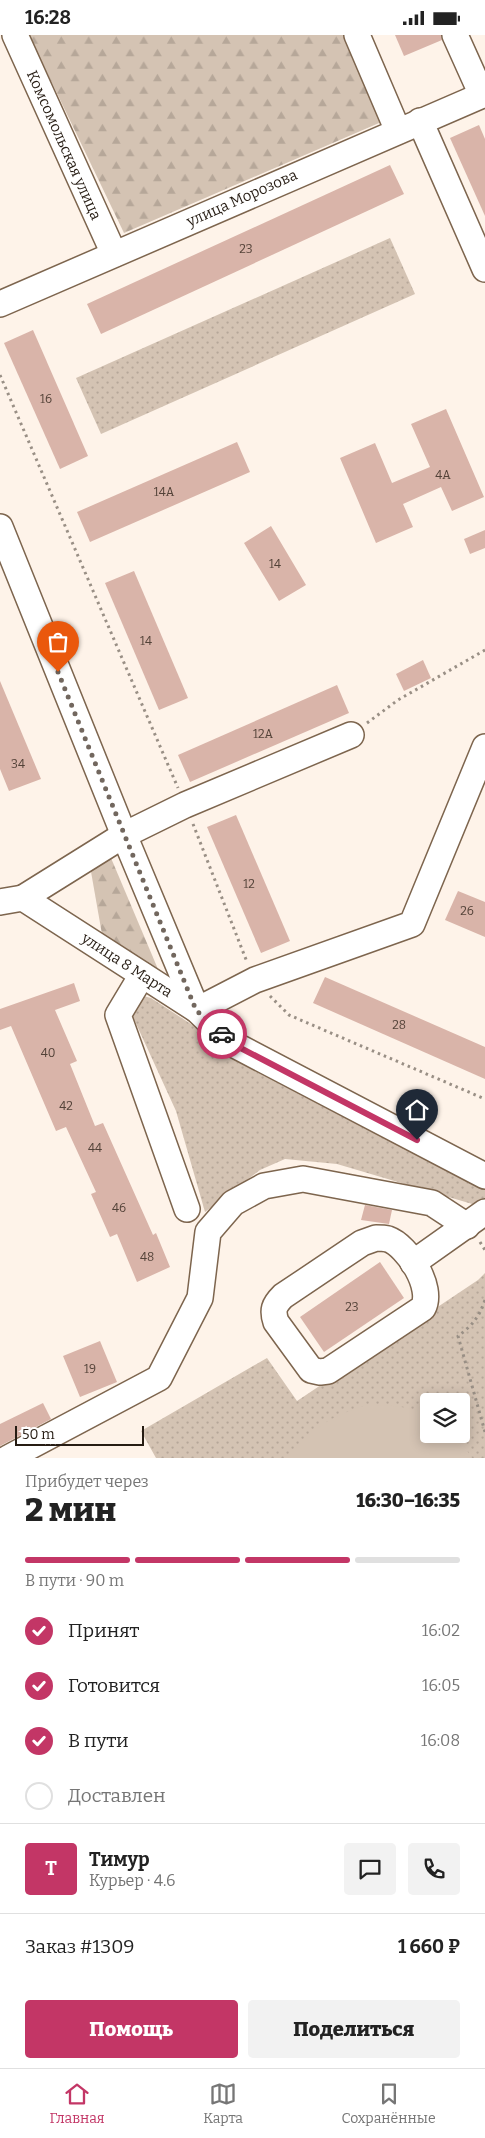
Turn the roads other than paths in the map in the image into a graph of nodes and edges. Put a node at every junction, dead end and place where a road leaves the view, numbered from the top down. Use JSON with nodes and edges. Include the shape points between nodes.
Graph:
{"nodes":[{"id":1,"x":15,"y":35,"type":"edge"},
{"id":2,"x":357,"y":35,"type":"edge"},
{"id":3,"x":455,"y":35,"type":"edge"},
{"id":4,"x":484,"y":94,"type":"edge"},
{"id":5,"x":420,"y":121,"type":"junction"},
{"id":6,"x":398,"y":131,"type":"junction"},
{"id":7,"x":114,"y":254,"type":"junction"},
{"id":8,"x":485,"y":269,"type":"edge"},
{"id":9,"x":0,"y":304,"type":"edge"},
{"id":10,"x":0,"y":527,"type":"edge"},
{"id":11,"x":351,"y":735,"type":"road end"},
{"id":12,"x":485,"y":747,"type":"edge"},
{"id":13,"x":124,"y":835,"type":"junction"},
{"id":14,"x":11,"y":900,"type":"edge"},
{"id":15,"x":142,"y":975,"type":"junction"},
{"id":16,"x":196,"y":1010,"type":"junction"},
{"id":17,"x":485,"y":1176,"type":"edge"},
{"id":18,"x":187,"y":1209,"type":"dead end"},
{"id":19,"x":476,"y":1219,"type":"edge"},
{"id":20,"x":413,"y":1263,"type":"junction"},
{"id":21,"x":8,"y":1458,"type":"edge"}],
"edges":[{"from":1,"to":7,"type":"street","name":"Комсомольская улица"},
{"from":2,"to":6,"type":"street"},
{"from":3,"to":4,"type":"street"},
{"from":4,"to":5,"type":"street","name":"улица Морозова"},
{"from":5,"to":6,"type":"street","name":"улица Морозова"},
{"from":5,"to":8,"type":"street"},
{"from":6,"to":7,"type":"street","name":"улица Морозова"},
{"from":7,"to":9,"type":"street","name":"улица Морозова"},
{"from":10,"to":13,"type":"street"},
{"from":11,"to":13,"type":"street","via":[[185,805]]},
{"from":12,"to":16,"type":"street","via":[[412,924],[254,980]]},
{"from":13,"to":14,"type":"street"},
{"from":13,"to":16,"type":"street"},
{"from":14,"to":15,"type":"street","name":"улица 8 Марта"},
{"from":15,"to":16,"type":"street","name":"улица 8 Марта"},
{"from":15,"to":18,"type":"street","via":[[118,1015]]},
{"from":16,"to":17,"type":"street","name":"улица 8 Марта","via":[[231,1043]]},
{"from":19,"to":20,"type":"street"},
{"from":19,"to":21,"type":"street","via":[[432,1203],[303,1179],[264,1186],[233,1203],[208,1232],[200,1298],[159,1378]]},
{"from":20,"to":20,"type":"street","via":[[389,1240],[376,1238],[362,1243],[282,1296],[275,1304],[276,1322],[306,1365],[320,1372],[328,1371],[423,1308],[426,1302],[424,1282]]}]}
